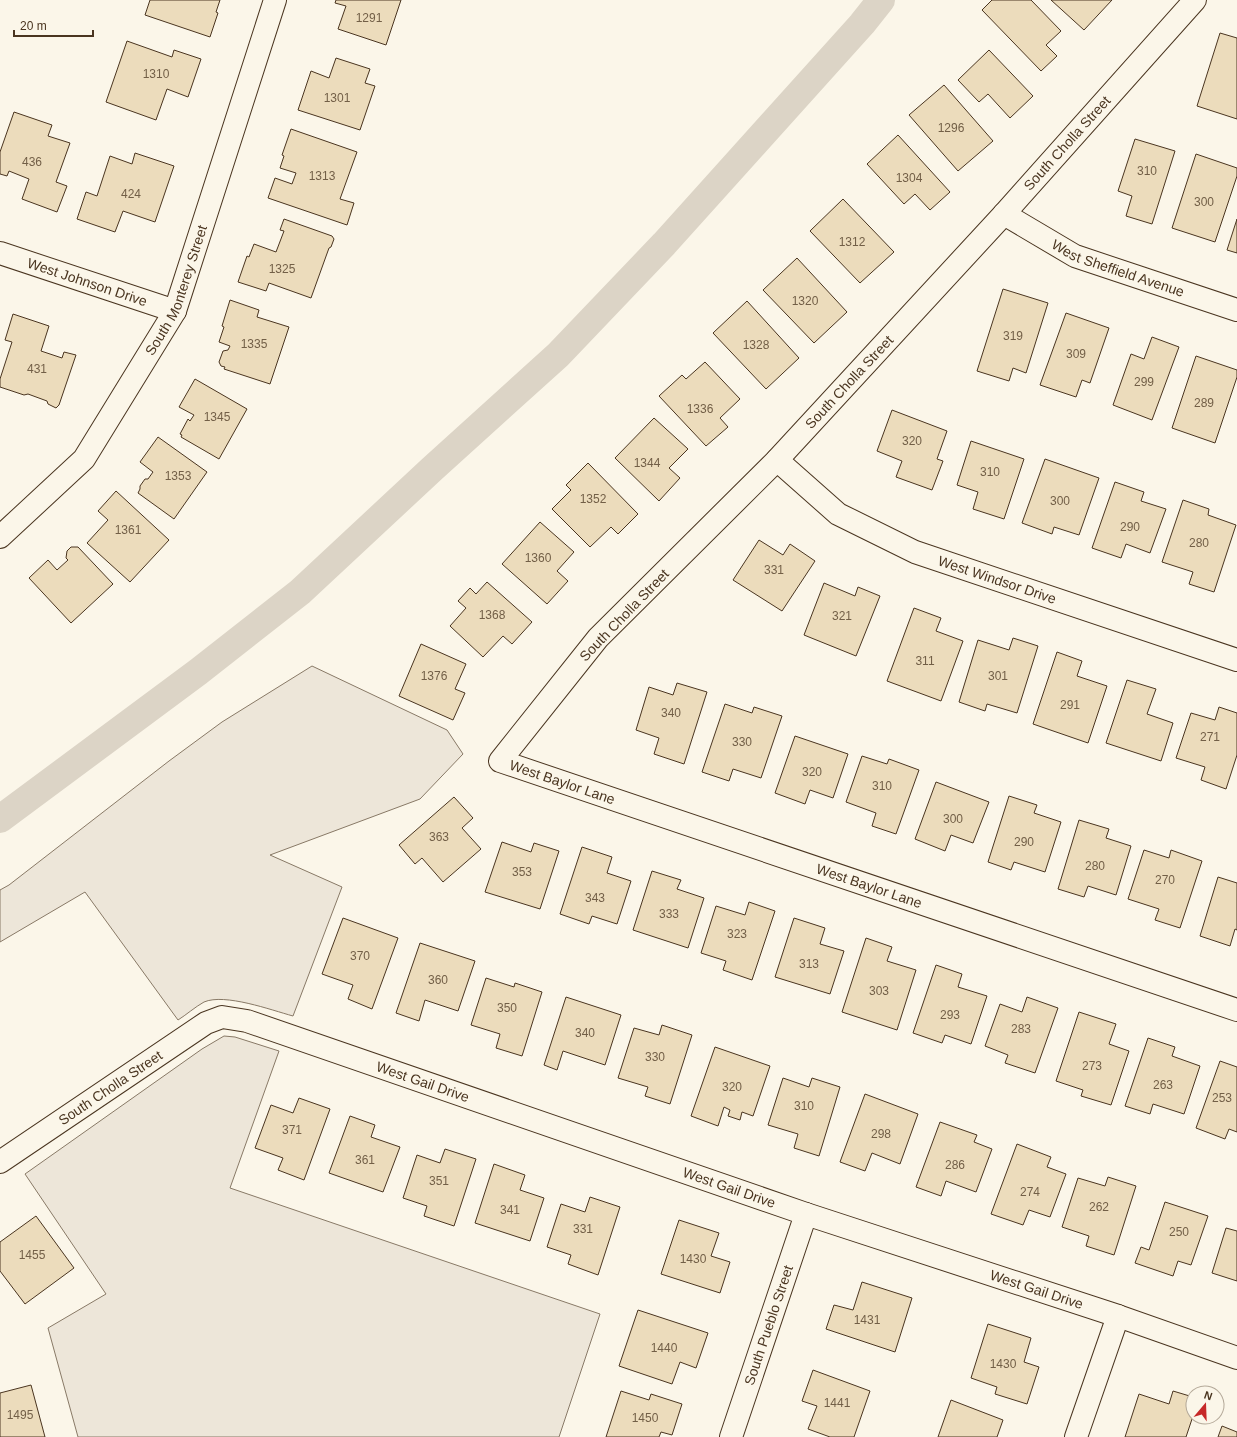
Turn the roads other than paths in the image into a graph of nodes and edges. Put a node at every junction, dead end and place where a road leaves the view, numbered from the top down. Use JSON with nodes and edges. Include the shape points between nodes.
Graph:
{"nodes":[{"id":1,"x":275,"y":0,"type":"edge"},
{"id":2,"x":1195,"y":0,"type":"edge"},
{"id":3,"x":1004,"y":214,"type":"junction"},
{"id":4,"x":0,"y":253,"type":"edge"},
{"id":5,"x":1237,"y":310,"type":"edge"},
{"id":6,"x":175,"y":311,"type":"junction"},
{"id":7,"x":777,"y":460,"type":"junction"},
{"id":8,"x":0,"y":537,"type":"edge"},
{"id":9,"x":1237,"y":660,"type":"edge"},
{"id":10,"x":500,"y":761,"type":"joint"},
{"id":11,"x":1237,"y":1010,"type":"edge"},
{"id":12,"x":222,"y":1017,"type":"joint"},
{"id":13,"x":0,"y":1162,"type":"edge"},
{"id":14,"x":806,"y":1214,"type":"junction"},
{"id":15,"x":1118,"y":1316,"type":"junction"},
{"id":16,"x":1237,"y":1358,"type":"edge"},
{"id":17,"x":731,"y":1437,"type":"edge"},
{"id":18,"x":1076,"y":1437,"type":"edge"}],
"edges":[{"from":1,"to":6,"type":"street","name":"South Monterey Street"},
{"from":2,"to":3,"type":"street","name":"South Cholla Street"},
{"from":3,"to":5,"type":"street","name":"West Sheffield Avenue","via":[[1075,256]]},
{"from":3,"to":7,"type":"street","name":"South Cholla Street"},
{"from":4,"to":6,"type":"street","name":"West Johnson Drive"},
{"from":6,"to":8,"type":"street","name":"South Monterey Street","via":[[84,459]]},
{"from":7,"to":9,"type":"street","name":"West Windsor Drive","via":[[838,514],[915,552]]},
{"from":7,"to":10,"type":"street","name":"South Cholla Street","via":[[598,638]]},
{"from":10,"to":11,"type":"street","name":"West Baylor Lane"},
{"from":12,"to":13,"type":"street","name":"South Cholla Street","via":[[206,1023]]},
{"from":12,"to":14,"type":"street","name":"West Gail Drive","via":[[247,1021]]},
{"from":14,"to":15,"type":"street","name":"West Gail Drive"},
{"from":14,"to":17,"type":"street","name":"South Pueblo Street"},
{"from":15,"to":16,"type":"street","name":"West Gail Drive"},
{"from":15,"to":18,"type":"street"}]}
